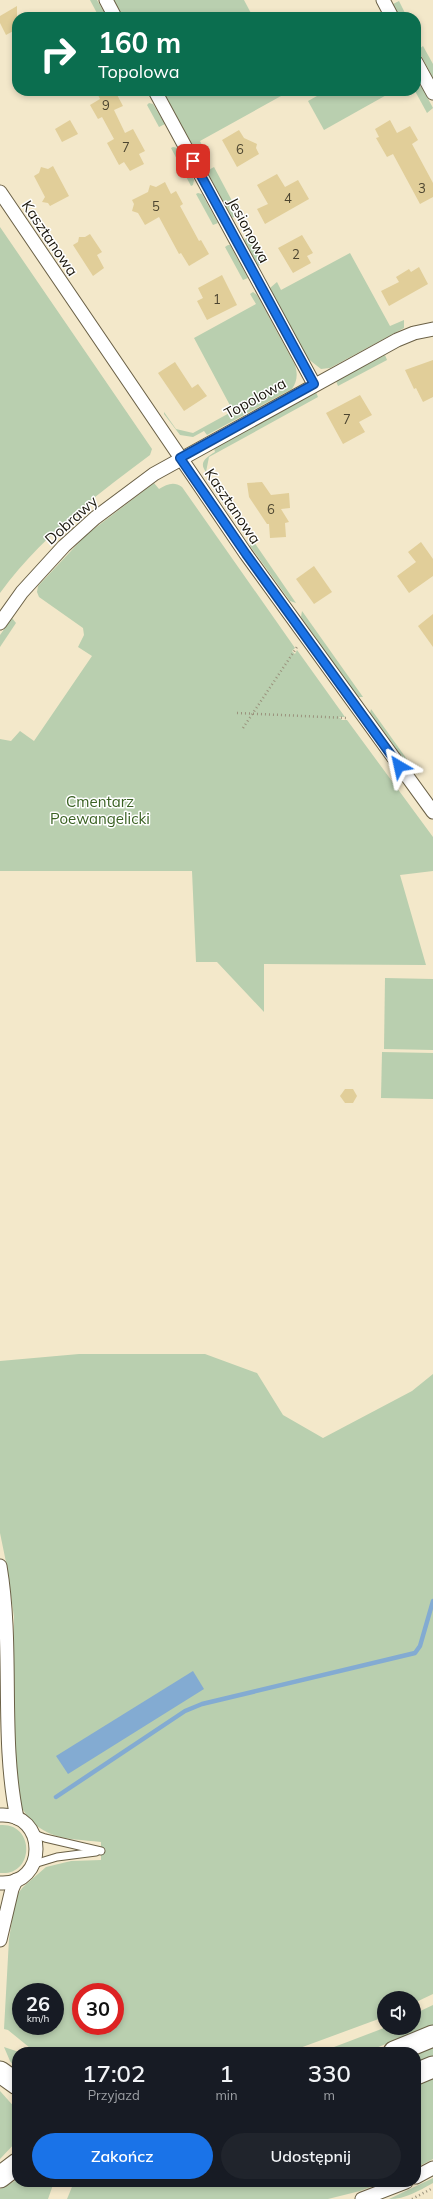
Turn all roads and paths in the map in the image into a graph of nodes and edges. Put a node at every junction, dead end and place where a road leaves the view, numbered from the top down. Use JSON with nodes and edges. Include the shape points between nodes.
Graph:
{"nodes":[{"id":1,"x":106,"y":0,"type":"edge"},
{"id":2,"x":383,"y":0,"type":"edge"},
{"id":3,"x":112,"y":12,"type":"edge"},
{"id":4,"x":389,"y":12,"type":"edge"},
{"id":5,"x":421,"y":71,"type":"edge"},
{"id":6,"x":433,"y":93,"type":"edge"},
{"id":7,"x":158,"y":96,"type":"edge"},
{"id":8,"x":0,"y":192,"type":"edge"},
{"id":9,"x":433,"y":329,"type":"edge"},
{"id":10,"x":314,"y":384,"type":"junction"},
{"id":11,"x":180,"y":458,"type":"junction"},
{"id":12,"x":0,"y":623,"type":"edge"},
{"id":13,"x":298,"y":645,"type":"dead end"},
{"id":14,"x":237,"y":713,"type":"dead end"},
{"id":15,"x":253,"y":714,"type":"junction"},
{"id":16,"x":350,"y":718,"type":"dead end"},
{"id":17,"x":243,"y":728,"type":"dead end"},
{"id":18,"x":433,"y":812,"type":"edge"},
{"id":19,"x":0,"y":1566,"type":"edge"},
{"id":20,"x":2,"y":1634,"type":"edge"},
{"id":21,"x":2,"y":1710,"type":"edge"},
{"id":22,"x":4,"y":1754,"type":"junction"},
{"id":23,"x":0,"y":1771,"type":"edge"},
{"id":24,"x":0,"y":1815,"type":"edge"},
{"id":25,"x":17,"y":1818,"type":"junction"},
{"id":26,"x":34,"y":1834,"type":"junction"},
{"id":27,"x":34,"y":1864,"type":"junction"},
{"id":28,"x":16,"y":1880,"type":"junction"},
{"id":29,"x":0,"y":1883,"type":"edge"},
{"id":30,"x":0,"y":1940,"type":"edge"},
{"id":31,"x":433,"y":2036,"type":"edge"},
{"id":32,"x":406,"y":2047,"type":"edge"},
{"id":33,"x":433,"y":2067,"type":"edge"},
{"id":34,"x":0,"y":2072,"type":"edge"},
{"id":35,"x":421,"y":2072,"type":"edge"},
{"id":36,"x":12,"y":2080,"type":"edge"},
{"id":37,"x":12,"y":2168,"type":"edge"},
{"id":38,"x":433,"y":2168,"type":"edge"},
{"id":39,"x":421,"y":2174,"type":"edge"},
{"id":40,"x":0,"y":2177,"type":"edge"},
{"id":41,"x":393,"y":2187,"type":"edge"},
{"id":42,"x":433,"y":2188,"type":"edge"},
{"id":43,"x":362,"y":2199,"type":"edge"},
{"id":44,"x":412,"y":2199,"type":"edge"}],
"edges":[{"from":1,"to":3,"type":"street"},
{"from":2,"to":4,"type":"street"},
{"from":5,"to":6,"type":"street"},
{"from":7,"to":10,"type":"street","name":"Jesionowa"},
{"from":8,"to":11,"type":"street","name":"Kasztanowa"},
{"from":9,"to":10,"type":"street","name":"Topolowa","via":[[396,340]]},
{"from":10,"to":11,"type":"street","name":"Topolowa"},
{"from":11,"to":12,"type":"street","name":"Dobrawy","via":[[154,474],[81,530],[48,562]]},
{"from":11,"to":18,"type":"street","name":"Kasztanowa","via":[[246,554]]},
{"from":13,"to":15,"type":"path"},
{"from":14,"to":15,"type":"path"},
{"from":15,"to":16,"type":"path"},
{"from":15,"to":17,"type":"path"},
{"from":19,"to":20,"type":"street","via":[[4,1598]]},
{"from":20,"to":21,"type":"street"},
{"from":21,"to":22,"type":"street"},
{"from":22,"to":23,"type":"street"},
{"from":22,"to":25,"type":"street"},
{"from":24,"to":25,"type":"street"},
{"from":25,"to":26,"type":"street"},
{"from":26,"to":27,"type":"street","via":[[37,1852]]},
{"from":26,"to":27,"type":"lane","via":[[101,1851],[57,1857]]},
{"from":27,"to":28,"type":"street"},
{"from":28,"to":29,"type":"street"},
{"from":28,"to":30,"type":"street"},
{"from":31,"to":32,"type":"main road"},
{"from":33,"to":35,"type":"main road"},
{"from":34,"to":36,"type":"main road"},
{"from":37,"to":40,"type":"main road"},
{"from":38,"to":39,"type":"street"},
{"from":41,"to":43,"type":"street"},
{"from":42,"to":44,"type":"path"}]}
